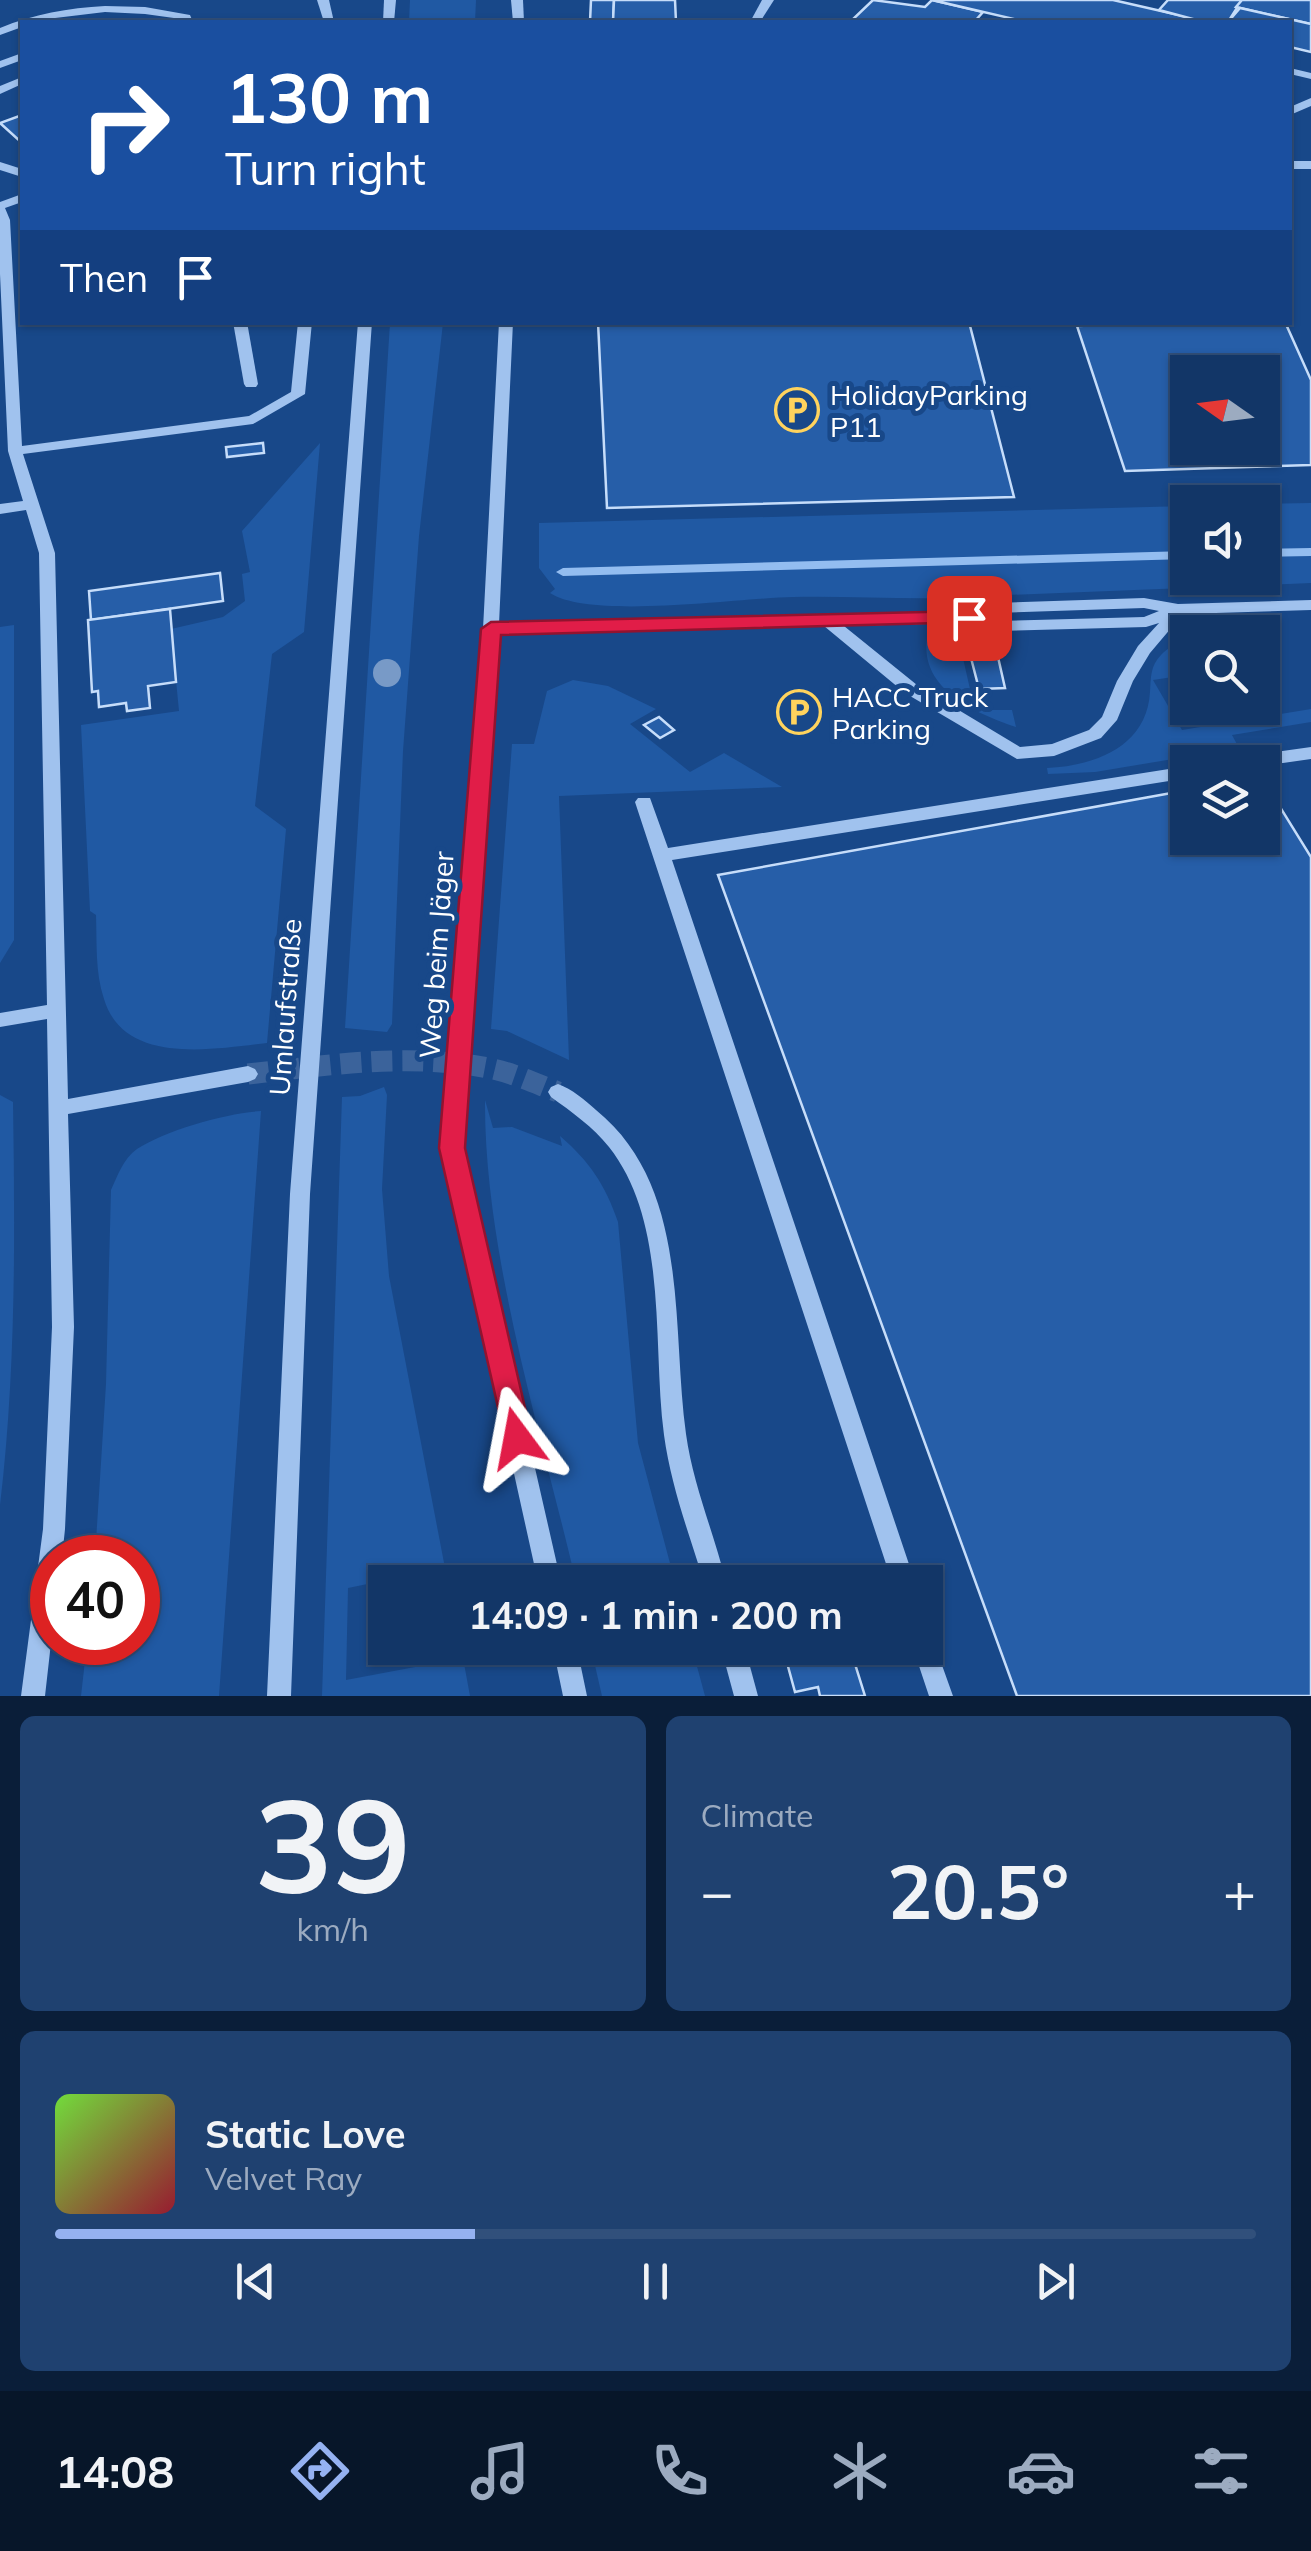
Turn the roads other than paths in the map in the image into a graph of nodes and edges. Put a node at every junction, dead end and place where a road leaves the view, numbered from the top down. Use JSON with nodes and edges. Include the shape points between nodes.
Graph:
{"nodes":[{"id":1,"x":36,"y":20,"type":"edge"},
{"id":2,"x":186,"y":20,"type":"edge"},
{"id":3,"x":0,"y":208,"type":"edge"},
{"id":4,"x":241,"y":325,"type":"edge"},
{"id":5,"x":305,"y":325,"type":"edge"},
{"id":6,"x":365,"y":325,"type":"edge"},
{"id":7,"x":506,"y":325,"type":"edge"},
{"id":8,"x":5,"y":352,"type":"edge"},
{"id":9,"x":251,"y":384,"type":"dead end"},
{"id":10,"x":15,"y":451,"type":"junction"},
{"id":11,"x":32,"y":504,"type":"junction"},
{"id":12,"x":0,"y":509,"type":"edge"},
{"id":13,"x":1311,"y":605,"type":"edge"},
{"id":14,"x":1178,"y":610,"type":"junction"},
{"id":15,"x":824,"y":619,"type":"junction"},
{"id":16,"x":491,"y":629,"type":"junction"},
{"id":17,"x":1311,"y":752,"type":"edge"},
{"id":18,"x":1280,"y":757,"type":"edge"},
{"id":19,"x":1170,"y":775,"type":"edge"},
{"id":20,"x":644,"y":802,"type":"dead end"},
{"id":21,"x":662,"y":855,"type":"junction"},
{"id":22,"x":57,"y":1010,"type":"junction"},
{"id":23,"x":0,"y":1020,"type":"edge"},
{"id":24,"x":248,"y":1074,"type":"tunnel mouth"},
{"id":25,"x":558,"y":1092,"type":"tunnel mouth"},
{"id":26,"x":59,"y":1108,"type":"junction"},
{"id":27,"x":546,"y":1565,"type":"edge"},
{"id":28,"x":710,"y":1565,"type":"edge"},
{"id":29,"x":897,"y":1565,"type":"edge"},
{"id":30,"x":568,"y":1665,"type":"edge"},
{"id":31,"x":737,"y":1665,"type":"edge"},
{"id":32,"x":930,"y":1665,"type":"edge"},
{"id":33,"x":33,"y":1696,"type":"edge"},
{"id":34,"x":279,"y":1696,"type":"edge"},
{"id":35,"x":576,"y":1696,"type":"edge"},
{"id":36,"x":746,"y":1696,"type":"edge"},
{"id":37,"x":941,"y":1696,"type":"edge"}],
"edges":[{"from":1,"to":2,"type":"street","via":[[119,6]]},
{"from":3,"to":8,"type":"street"},
{"from":4,"to":9,"type":"street"},
{"from":5,"to":10,"type":"street","via":[[298,394],[254,420]]},
{"from":6,"to":34,"type":"street","name":"Umlaufstraße","via":[[300,1194]]},
{"from":7,"to":16,"type":"street","name":"Weg beim Jäger"},
{"from":8,"to":10,"type":"street"},
{"from":10,"to":11,"type":"street"},
{"from":11,"to":12,"type":"street"},
{"from":11,"to":22,"type":"street","via":[[46,553]]},
{"from":13,"to":14,"type":"street"},
{"from":14,"to":15,"type":"street","via":[[1146,622],[997,626],[969,618]]},
{"from":14,"to":15,"type":"street","via":[[1144,650],[1109,720],[1094,734],[1054,750],[1017,753],[912,689]]},
{"from":15,"to":16,"type":"street"},
{"from":16,"to":27,"type":"street","name":"Weg beim Jäger","via":[[452,1148]]},
{"from":17,"to":18,"type":"street"},
{"from":19,"to":21,"type":"street"},
{"from":20,"to":21,"type":"street"},
{"from":21,"to":29,"type":"street"},
{"from":22,"to":23,"type":"street"},
{"from":22,"to":26,"type":"street"},
{"from":24,"to":26,"type":"street"},
{"from":25,"to":28,"type":"street","via":[[620,1147],[651,1217],[676,1438]]},
{"from":26,"to":33,"type":"street","via":[[64,1327],[54,1529]]},
{"from":30,"to":35,"type":"street"},
{"from":31,"to":36,"type":"street"},
{"from":32,"to":37,"type":"street"}]}
